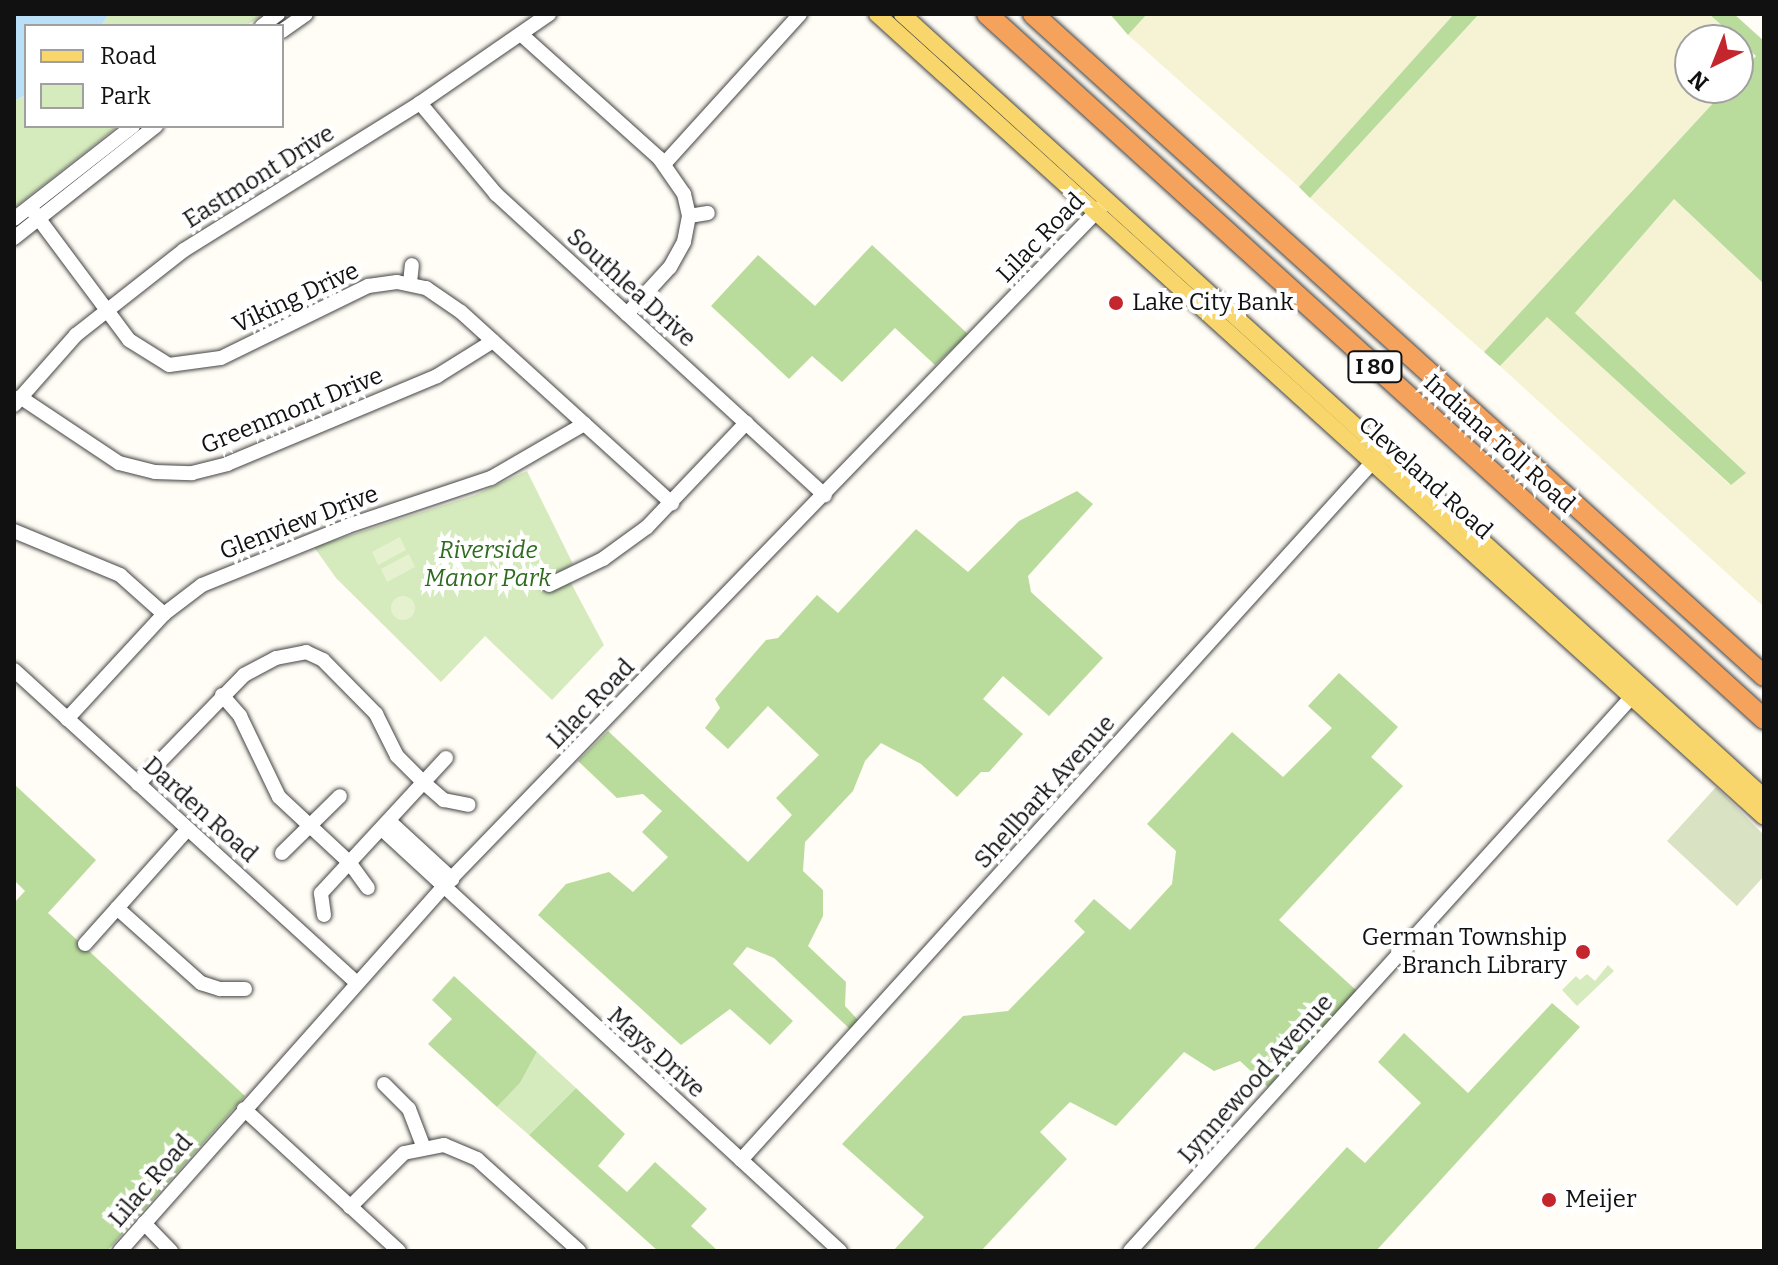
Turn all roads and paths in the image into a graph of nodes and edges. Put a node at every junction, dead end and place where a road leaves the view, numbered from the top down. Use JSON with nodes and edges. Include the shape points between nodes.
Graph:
{"nodes":[{"id":1,"x":306,"y":14,"type":"edge"},
{"id":2,"x":549,"y":14,"type":"edge"},
{"id":3,"x":800,"y":14,"type":"edge"},
{"id":4,"x":877,"y":14,"type":"edge"},
{"id":5,"x":902,"y":14,"type":"edge"},
{"id":6,"x":987,"y":14,"type":"edge"},
{"id":7,"x":1033,"y":14,"type":"edge"},
{"id":8,"x":284,"y":30,"type":"edge"},
{"id":9,"x":523,"y":36,"type":"junction"},
{"id":10,"x":420,"y":103,"type":"junction"},
{"id":11,"x":131,"y":128,"type":"edge"},
{"id":12,"x":153,"y":128,"type":"edge"},
{"id":13,"x":665,"y":163,"type":"junction"},
{"id":14,"x":1101,"y":206,"type":"junction"},
{"id":15,"x":35,"y":212,"type":"junction"},
{"id":16,"x":708,"y":213,"type":"dead end"},
{"id":17,"x":689,"y":216,"type":"junction"},
{"id":18,"x":14,"y":219,"type":"edge"},
{"id":19,"x":14,"y":238,"type":"edge"},
{"id":20,"x":412,"y":265,"type":"dead end"},
{"id":21,"x":410,"y":283,"type":"junction"},
{"id":22,"x":106,"y":310,"type":"junction"},
{"id":23,"x":627,"y":314,"type":"junction"},
{"id":24,"x":493,"y":341,"type":"junction"},
{"id":25,"x":17,"y":401,"type":"edge"},
{"id":26,"x":746,"y":423,"type":"junction"},
{"id":27,"x":584,"y":424,"type":"junction"},
{"id":28,"x":1377,"y":458,"type":"junction"},
{"id":29,"x":825,"y":495,"type":"junction"},
{"id":30,"x":672,"y":503,"type":"junction"},
{"id":31,"x":14,"y":531,"type":"edge"},
{"id":32,"x":549,"y":585,"type":"dead end"},
{"id":33,"x":164,"y":614,"type":"junction"},
{"id":34,"x":14,"y":670,"type":"edge"},
{"id":35,"x":1764,"y":676,"type":"edge"},
{"id":36,"x":1636,"y":693,"type":"junction"},
{"id":37,"x":222,"y":695,"type":"junction"},
{"id":38,"x":67,"y":719,"type":"junction"},
{"id":39,"x":1764,"y":719,"type":"edge"},
{"id":40,"x":446,"y":758,"type":"dead end"},
{"id":41,"x":423,"y":782,"type":"junction"},
{"id":42,"x":138,"y":784,"type":"junction"},
{"id":43,"x":340,"y":796,"type":"dead end"},
{"id":44,"x":1764,"y":797,"type":"edge"},
{"id":45,"x":469,"y":805,"type":"dead end"},
{"id":46,"x":1764,"y":817,"type":"edge"},
{"id":47,"x":386,"y":825,"type":"junction"},
{"id":48,"x":306,"y":826,"type":"junction"},
{"id":49,"x":188,"y":829,"type":"junction"},
{"id":50,"x":282,"y":853,"type":"dead end"},
{"id":51,"x":349,"y":862,"type":"junction"},
{"id":52,"x":447,"y":884,"type":"junction"},
{"id":53,"x":368,"y":888,"type":"dead end"},
{"id":54,"x":117,"y":908,"type":"junction"},
{"id":55,"x":324,"y":915,"type":"dead end"},
{"id":56,"x":85,"y":944,"type":"dead end"},
{"id":57,"x":356,"y":982,"type":"junction"},
{"id":58,"x":245,"y":989,"type":"dead end"},
{"id":59,"x":384,"y":1084,"type":"dead end"},
{"id":60,"x":244,"y":1109,"type":"junction"},
{"id":61,"x":423,"y":1145,"type":"junction"},
{"id":62,"x":741,"y":1160,"type":"junction"},
{"id":63,"x":350,"y":1207,"type":"junction"},
{"id":64,"x":144,"y":1223,"type":"junction"},
{"id":65,"x":120,"y":1251,"type":"edge"},
{"id":66,"x":171,"y":1251,"type":"edge"},
{"id":67,"x":399,"y":1251,"type":"edge"},
{"id":68,"x":579,"y":1251,"type":"edge"},
{"id":69,"x":840,"y":1251,"type":"edge"},
{"id":70,"x":1130,"y":1251,"type":"edge"}],
"edges":[{"from":1,"to":8,"type":"street"},
{"from":2,"to":9,"type":"street","name":"Eastmont Drive"},
{"from":3,"to":13,"type":"street"},
{"from":4,"to":14,"type":"main road","name":"Cleveland Road"},
{"from":5,"to":14,"type":"main road","name":"Cleveland Road"},
{"from":6,"to":39,"type":"highway","name":"Indiana Toll Road","number":"I 80"},
{"from":7,"to":35,"type":"highway","name":"Indiana Toll Road","number":"I 80"},
{"from":9,"to":10,"type":"street","name":"Eastmont Drive"},
{"from":9,"to":13,"type":"street"},
{"from":10,"to":22,"type":"street","name":"Eastmont Drive","via":[[219,225]]},
{"from":10,"to":23,"type":"street","name":"Southlea Drive","via":[[496,194]]},
{"from":11,"to":15,"type":"street"},
{"from":12,"to":15,"type":"street"},
{"from":13,"to":17,"type":"street","via":[[684,194]]},
{"from":14,"to":28,"type":"main road","name":"Cleveland Road"},
{"from":14,"to":29,"type":"street","name":"Lilac Road"},
{"from":15,"to":18,"type":"street"},
{"from":15,"to":19,"type":"street"},
{"from":15,"to":22,"type":"street","name":"Viking Drive"},
{"from":16,"to":17,"type":"street"},
{"from":17,"to":23,"type":"street","via":[[678,254]]},
{"from":20,"to":21,"type":"street"},
{"from":21,"to":22,"type":"street","name":"Viking Drive","via":[[356,289],[221,358],[190,366],[169,365],[144,354]]},
{"from":21,"to":24,"type":"street","name":"Viking Drive","via":[[446,298]]},
{"from":22,"to":25,"type":"street","name":"Eastmont Drive"},
{"from":23,"to":26,"type":"street","name":"Southlea Drive"},
{"from":24,"to":25,"type":"street","name":"Greenmont Drive","via":[[437,376],[227,464],[192,473],[155,472],[119,463]]},
{"from":24,"to":27,"type":"street","name":"Viking Drive"},
{"from":26,"to":29,"type":"street","name":"Southlea Drive"},
{"from":26,"to":30,"type":"street"},
{"from":27,"to":30,"type":"street","name":"Viking Drive"},
{"from":27,"to":33,"type":"street","name":"Glenview Drive","via":[[491,478],[239,566]]},
{"from":28,"to":36,"type":"main road","name":"Cleveland Road"},
{"from":28,"to":62,"type":"street","name":"Shellbark Avenue"},
{"from":29,"to":52,"type":"street","name":"Lilac Road"},
{"from":30,"to":32,"type":"street","via":[[620,547]]},
{"from":31,"to":33,"type":"street","via":[[120,575]]},
{"from":33,"to":38,"type":"street","name":"Glenview Drive"},
{"from":34,"to":38,"type":"street","name":"Darden Road"},
{"from":36,"to":44,"type":"main road","name":"Cleveland Road"},
{"from":36,"to":46,"type":"main road","name":"Cleveland Road"},
{"from":36,"to":70,"type":"street","name":"Lynnewood Avenue"},
{"from":37,"to":41,"type":"street","via":[[276,658],[315,655],[376,714],[397,756]]},
{"from":37,"to":42,"type":"street"},
{"from":37,"to":48,"type":"street","via":[[240,716],[279,797]]},
{"from":38,"to":42,"type":"street","name":"Darden Road"},
{"from":40,"to":41,"type":"street"},
{"from":41,"to":45,"type":"street","via":[[444,800]]},
{"from":41,"to":47,"type":"street"},
{"from":42,"to":49,"type":"street","name":"Darden Road"},
{"from":43,"to":48,"type":"street"},
{"from":47,"to":51,"type":"street"},
{"from":47,"to":52,"type":"street","name":"Mays Drive"},
{"from":48,"to":50,"type":"street"},
{"from":48,"to":51,"type":"street"},
{"from":49,"to":54,"type":"street"},
{"from":49,"to":57,"type":"street","name":"Darden Road"},
{"from":51,"to":53,"type":"street"},
{"from":51,"to":55,"type":"street","via":[[321,893]]},
{"from":52,"to":57,"type":"street","name":"Lilac Road"},
{"from":52,"to":62,"type":"street","name":"Mays Drive"},
{"from":54,"to":56,"type":"street"},
{"from":54,"to":58,"type":"street","via":[[201,983]]},
{"from":57,"to":60,"type":"street","name":"Lilac Road"},
{"from":59,"to":61,"type":"street","via":[[416,1120]]},
{"from":60,"to":63,"type":"street"},
{"from":60,"to":64,"type":"street","name":"Lilac Road"},
{"from":61,"to":63,"type":"street","via":[[395,1160]]},
{"from":61,"to":68,"type":"street","via":[[444,1145],[477,1159]]},
{"from":62,"to":69,"type":"street","name":"Mays Drive"},
{"from":63,"to":67,"type":"street"},
{"from":64,"to":65,"type":"street","name":"Lilac Road"},
{"from":64,"to":66,"type":"street"}]}
